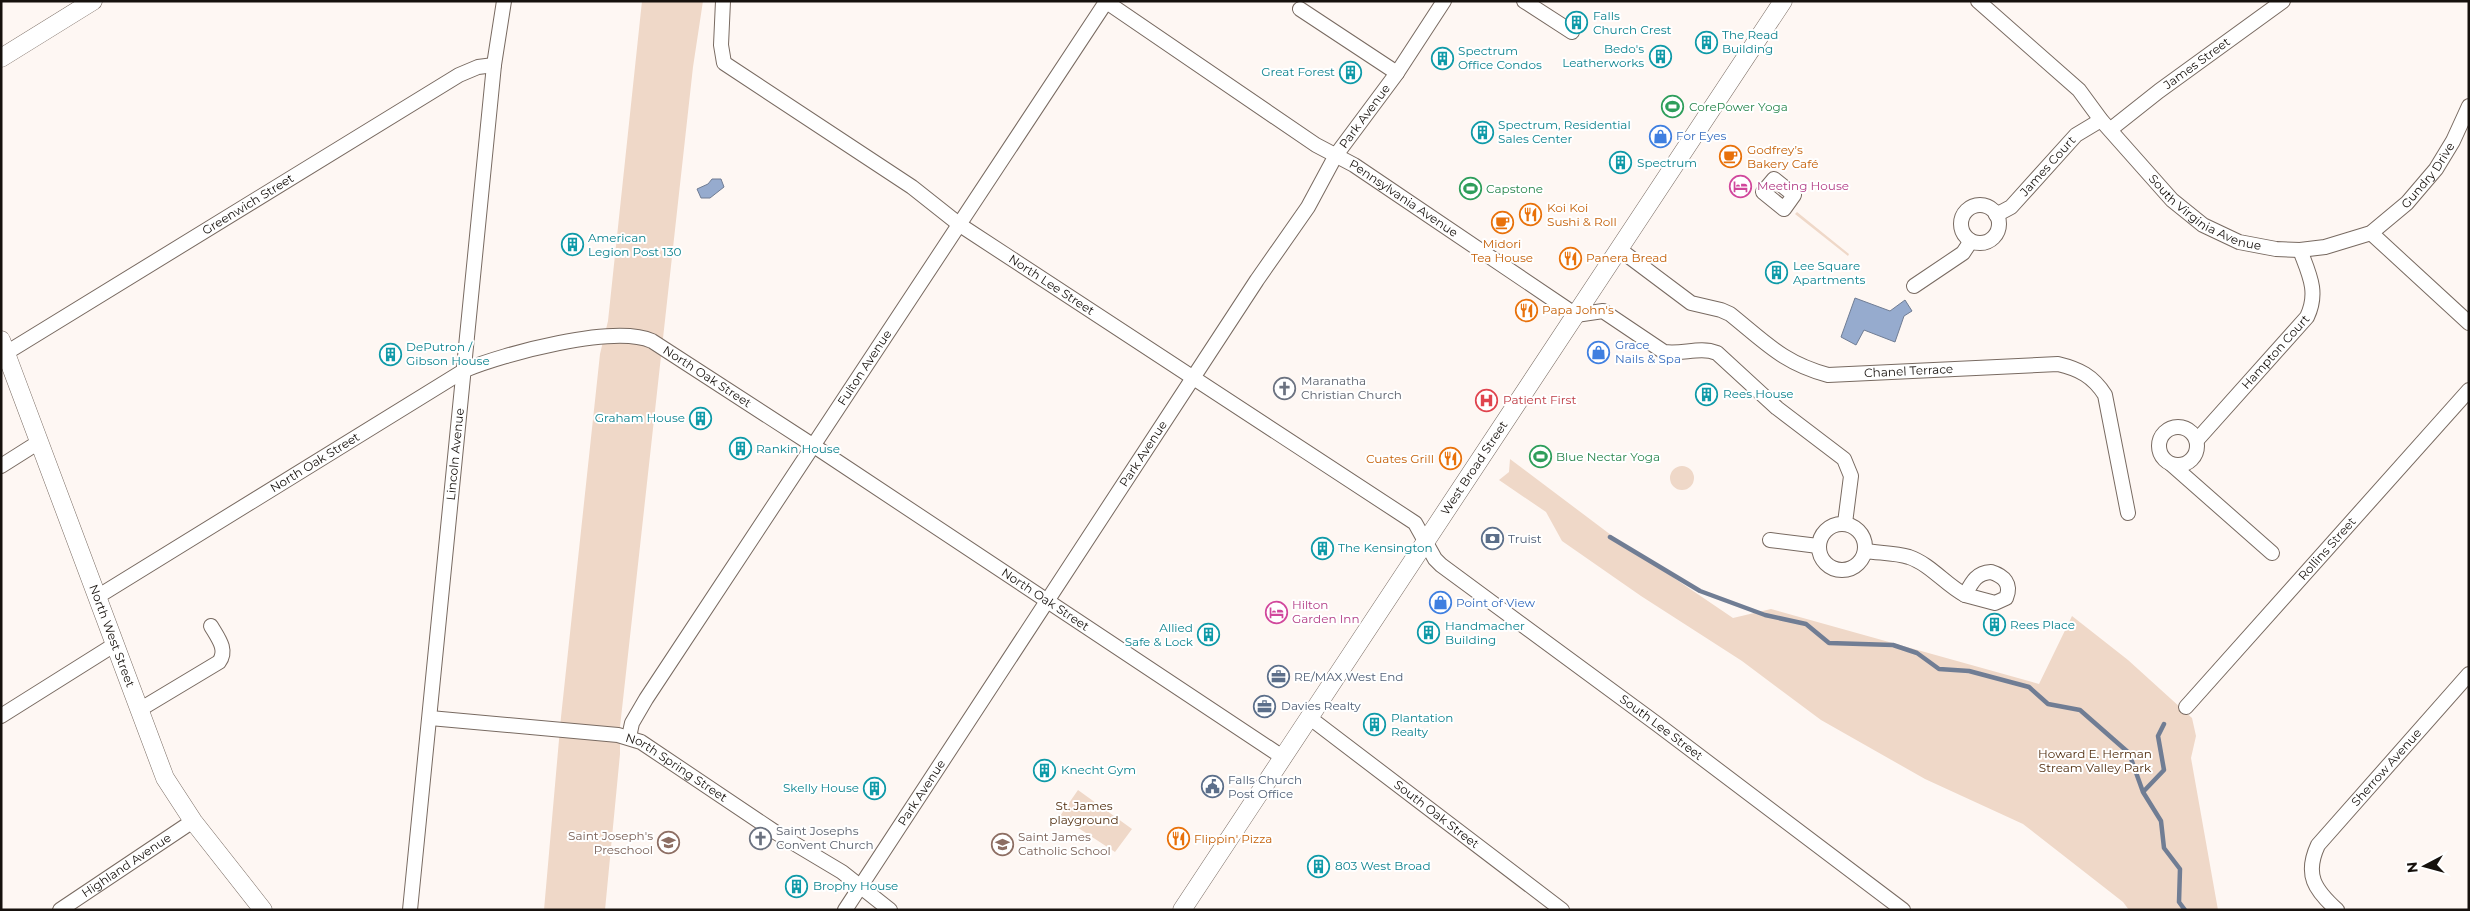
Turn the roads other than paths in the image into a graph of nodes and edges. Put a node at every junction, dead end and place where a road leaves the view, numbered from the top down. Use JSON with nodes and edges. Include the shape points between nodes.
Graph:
{"nodes":[{"id":1,"x":94,"y":1,"type":"edge"},
{"id":2,"x":504,"y":1,"type":"edge"},
{"id":3,"x":723,"y":1,"type":"edge"},
{"id":4,"x":1444,"y":1,"type":"edge"},
{"id":5,"x":1524,"y":1,"type":"edge"},
{"id":6,"x":1783,"y":1,"type":"edge"},
{"id":7,"x":1978,"y":1,"type":"edge"},
{"id":8,"x":2283,"y":1,"type":"edge"},
{"id":9,"x":1105,"y":2,"type":"edge"},
{"id":10,"x":1300,"y":9,"type":"dead end"},
{"id":11,"x":1572,"y":32,"type":"dead end"},
{"id":12,"x":1,"y":58,"type":"edge"},
{"id":13,"x":494,"y":65,"type":"junction"},
{"id":14,"x":1397,"y":73,"type":"junction"},
{"id":15,"x":2469,"y":106,"type":"edge"},
{"id":16,"x":2106,"y":125,"type":"junction"},
{"id":17,"x":1336,"y":155,"type":"junction"},
{"id":18,"x":1996,"y":215,"type":"junction"},
{"id":19,"x":960,"y":225,"type":"junction"},
{"id":20,"x":2371,"y":233,"type":"junction"},
{"id":21,"x":1971,"y":241,"type":"junction"},
{"id":22,"x":1619,"y":250,"type":"junction"},
{"id":23,"x":2300,"y":250,"type":"junction"},
{"id":24,"x":1914,"y":286,"type":"dead end"},
{"id":25,"x":1576,"y":315,"type":"junction"},
{"id":26,"x":2469,"y":323,"type":"edge"},
{"id":27,"x":4,"y":347,"type":"edge"},
{"id":28,"x":464,"y":370,"type":"junction"},
{"id":29,"x":1192,"y":378,"type":"junction"},
{"id":30,"x":2469,"y":390,"type":"edge"},
{"id":31,"x":2197,"y":440,"type":"junction"},
{"id":32,"x":39,"y":442,"type":"junction"},
{"id":33,"x":814,"y":446,"type":"junction"},
{"id":34,"x":2171,"y":464,"type":"junction"},
{"id":35,"x":1,"y":466,"type":"edge"},
{"id":36,"x":2128,"y":513,"type":"dead end"},
{"id":37,"x":1845,"y":524,"type":"junction"},
{"id":38,"x":1770,"y":540,"type":"dead end"},
{"id":39,"x":1426,"y":542,"type":"junction"},
{"id":40,"x":1818,"y":546,"type":"junction"},
{"id":41,"x":1866,"y":551,"type":"junction"},
{"id":42,"x":2272,"y":553,"type":"dead end"},
{"id":43,"x":1965,"y":595,"type":"dead end"},
{"id":44,"x":97,"y":597,"type":"junction"},
{"id":45,"x":1047,"y":600,"type":"junction"},
{"id":46,"x":211,"y":626,"type":"dead end"},
{"id":47,"x":114,"y":645,"type":"junction"},
{"id":48,"x":2469,"y":674,"type":"edge"},
{"id":49,"x":2186,"y":707,"type":"dead end"},
{"id":50,"x":139,"y":710,"type":"junction"},
{"id":51,"x":1,"y":716,"type":"edge"},
{"id":52,"x":430,"y":718,"type":"junction"},
{"id":53,"x":1310,"y":718,"type":"junction"},
{"id":54,"x":629,"y":737,"type":"junction"},
{"id":55,"x":1284,"y":758,"type":"junction"},
{"id":56,"x":193,"y":820,"type":"junction"},
{"id":57,"x":861,"y":885,"type":"junction"},
{"id":58,"x":60,"y":910,"type":"edge"},
{"id":59,"x":264,"y":910,"type":"edge"},
{"id":60,"x":410,"y":910,"type":"edge"},
{"id":61,"x":844,"y":910,"type":"edge"},
{"id":62,"x":890,"y":910,"type":"edge"},
{"id":63,"x":1182,"y":910,"type":"edge"},
{"id":64,"x":1562,"y":910,"type":"edge"},
{"id":65,"x":1904,"y":910,"type":"edge"},
{"id":66,"x":2337,"y":910,"type":"edge"}],
"edges":[{"from":1,"to":12,"type":"main road"},
{"from":2,"to":13,"type":"street","name":"Lincoln Avenue"},
{"from":3,"to":19,"type":"street","name":"North Lee Street","via":[[721,45],[724,63],[912,187]]},
{"from":4,"to":14,"type":"street","name":"Park Avenue"},
{"from":5,"to":11,"type":"street"},
{"from":6,"to":22,"type":"main road","name":"West Broad Street"},
{"from":7,"to":16,"type":"street","name":"South Virginia Avenue","via":[[2079,90]]},
{"from":8,"to":16,"type":"street","name":"James Street","via":[[2159,91]]},
{"from":9,"to":17,"type":"street","name":"Pennsylvania Avenue","via":[[1316,145]]},
{"from":9,"to":19,"type":"street","name":"Fulton Avenue"},
{"from":10,"to":14,"type":"street"},
{"from":13,"to":27,"type":"street","name":"Greenwich Street","via":[[478,67],[460,75]]},
{"from":13,"to":28,"type":"street","name":"Lincoln Avenue"},
{"from":14,"to":17,"type":"street","name":"Park Avenue"},
{"from":15,"to":20,"type":"street","name":"Gundry Drive","via":[[2436,169],[2407,203]]},
{"from":16,"to":18,"type":"street","name":"James Court","via":[[2076,134],[2011,207]]},
{"from":16,"to":23,"type":"street","name":"South Virginia Avenue","via":[[2172,200],[2203,225],[2239,242]]},
{"from":17,"to":25,"type":"street","name":"Pennsylvania Avenue"},
{"from":17,"to":29,"type":"street","name":"Park Avenue","via":[[1308,207]]},
{"from":18,"to":21,"type":"street","via":[[1998,226],[1992,239]]},
{"from":18,"to":21,"type":"street","via":[[1990,207],[1977,205],[1966,212],[1962,229]]},
{"from":19,"to":29,"type":"street","name":"North Lee Street"},
{"from":19,"to":33,"type":"street","name":"Fulton Avenue"},
{"from":20,"to":23,"type":"street","name":"South Virginia Avenue","via":[[2326,247]]},
{"from":20,"to":26,"type":"street"},
{"from":21,"to":24,"type":"street","via":[[1963,253]]},
{"from":22,"to":25,"type":"main road","name":"West Broad Street"},
{"from":22,"to":36,"type":"street","name":"Chanel Terrace","via":[[1690,303],[1730,314],[1784,358],[1797,366],[1828,375],[2058,364],[2076,368],[2098,384],[2105,395]]},
{"from":23,"to":31,"type":"street","name":"Hampton Court","via":[[2314,292],[2308,317]]},
{"from":25,"to":37,"type":"street","via":[[1603,311],[1664,352],[1698,349],[1717,354],[1778,408],[1844,459],[1851,476]]},
{"from":25,"to":39,"type":"main road","name":"West Broad Street"},
{"from":27,"to":32,"type":"main road","name":"North West Street"},
{"from":28,"to":33,"type":"street","name":"North Oak Street","via":[[489,360],[547,347],[614,335],[640,336]]},
{"from":28,"to":44,"type":"street","name":"North Oak Street"},
{"from":28,"to":52,"type":"street","name":"Lincoln Avenue"},
{"from":29,"to":39,"type":"street","name":"North Lee Street","via":[[1415,523]]},
{"from":29,"to":45,"type":"street","name":"Park Avenue"},
{"from":30,"to":49,"type":"street","name":"Rollins Street"},
{"from":31,"to":34,"type":"street","name":"Hampton Court","via":[[2196,452],[2189,462]]},
{"from":31,"to":34,"type":"street","via":[[2183,427],[2170,428],[2165,432],[2159,450]]},
{"from":32,"to":35,"type":"street"},
{"from":32,"to":44,"type":"main road","name":"North West Street"},
{"from":33,"to":45,"type":"street","name":"North Oak Street"},
{"from":33,"to":54,"type":"street","name":"Fulton Avenue","via":[[646,699],[632,723]]},
{"from":34,"to":42,"type":"street"},
{"from":37,"to":40,"type":"street","via":[[1835,524],[1826,530]]},
{"from":37,"to":41,"type":"street","via":[[1860,532]]},
{"from":38,"to":40,"type":"street"},
{"from":39,"to":53,"type":"main road","name":"West Broad Street"},
{"from":39,"to":65,"type":"street","name":"South Lee Street","via":[[1441,565]]},
{"from":40,"to":41,"type":"street","via":[[1826,564],[1840,571],[1856,567]]},
{"from":41,"to":43,"type":"street","via":[[1909,557]]},
{"from":44,"to":47,"type":"main road","name":"North West Street"},
{"from":45,"to":55,"type":"street","name":"North Oak Street"},
{"from":45,"to":57,"type":"street","name":"Park Avenue"},
{"from":46,"to":50,"type":"street","via":[[224,653],[219,662]]},
{"from":47,"to":50,"type":"main road","name":"North West Street"},
{"from":47,"to":51,"type":"street"},
{"from":48,"to":66,"type":"street","name":"Sherrow Avenue","via":[[2318,845],[2311,867],[2316,887]]},
{"from":50,"to":56,"type":"main road","name":"North West Street","via":[[165,778]]},
{"from":52,"to":54,"type":"street","name":"North Spring Street"},
{"from":52,"to":60,"type":"street","name":"Lincoln Avenue"},
{"from":53,"to":55,"type":"main road","name":"West Broad Street"},
{"from":53,"to":64,"type":"street","name":"South Oak Street"},
{"from":54,"to":57,"type":"street","name":"North Spring Street"},
{"from":55,"to":63,"type":"main road","name":"West Broad Street"},
{"from":56,"to":58,"type":"street","name":"Highland Avenue"},
{"from":56,"to":59,"type":"main road","name":"North West Street"},
{"from":57,"to":61,"type":"street","name":"Park Avenue"},
{"from":57,"to":62,"type":"street","name":"North Spring Street"}]}
